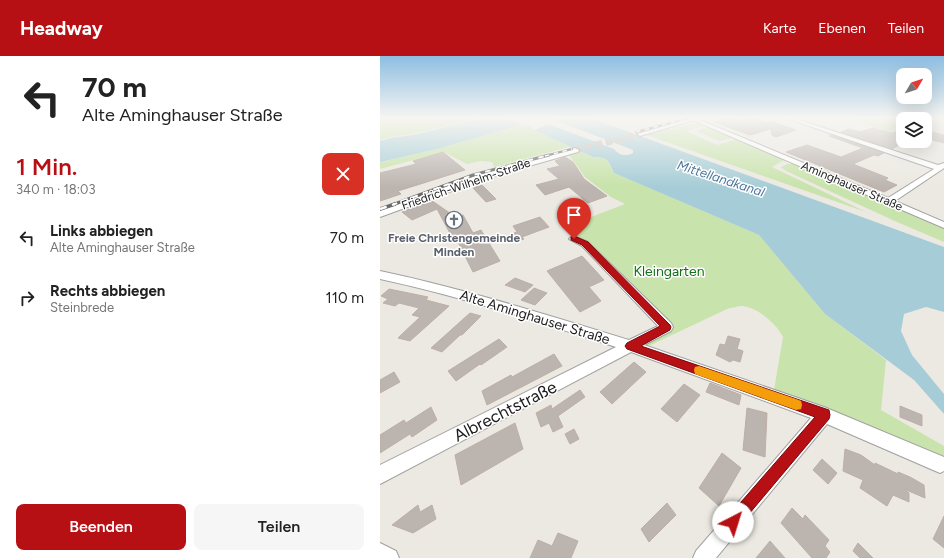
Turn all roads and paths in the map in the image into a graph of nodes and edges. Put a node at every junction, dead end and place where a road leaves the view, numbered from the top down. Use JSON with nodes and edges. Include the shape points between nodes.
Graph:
{"nodes":[{"id":1,"x":743,"y":140,"type":"edge"},
{"id":2,"x":860,"y":140,"type":"edge"},
{"id":3,"x":575,"y":150,"type":"tunnel mouth"},
{"id":4,"x":941,"y":166,"type":"edge"},
{"id":5,"x":888,"y":202,"type":"junction"},
{"id":6,"x":380,"y":214,"type":"edge"},
{"id":7,"x":944,"y":225,"type":"edge"},
{"id":8,"x":574,"y":239,"type":"dead end"},
{"id":9,"x":380,"y":275,"type":"edge"},
{"id":10,"x":630,"y":346,"type":"junction"},
{"id":11,"x":824,"y":415,"type":"junction"},
{"id":12,"x":940,"y":464,"type":"dead end"},
{"id":13,"x":380,"y":475,"type":"edge"},
{"id":14,"x":380,"y":553,"type":"edge"},
{"id":15,"x":388,"y":558,"type":"edge"},
{"id":16,"x":703,"y":558,"type":"edge"}],
"edges":[{"from":1,"to":5,"type":"street","name":"Aminghauser Straße"},
{"from":2,"to":4,"type":"street"},
{"from":3,"to":6,"type":"street","name":"Friedrich-Wilhelm-Straße","via":[[484,176]]},
{"from":4,"to":5,"type":"street"},
{"from":5,"to":7,"type":"street","name":"Aminghauser Straße"},
{"from":8,"to":10,"type":"street","name":"Albrechtstraße","via":[[585,244],[666,327]]},
{"from":9,"to":10,"type":"street","name":"Alte Aminghauser Straße","via":[[479,299]]},
{"from":10,"to":11,"type":"street","name":"Alte Aminghauser Straße"},
{"from":10,"to":13,"type":"street","name":"Albrechtstraße"},
{"from":11,"to":12,"type":"street","name":"Alte Aminghauser Straße"},
{"from":11,"to":16,"type":"street"},
{"from":14,"to":15,"type":"street"}]}
